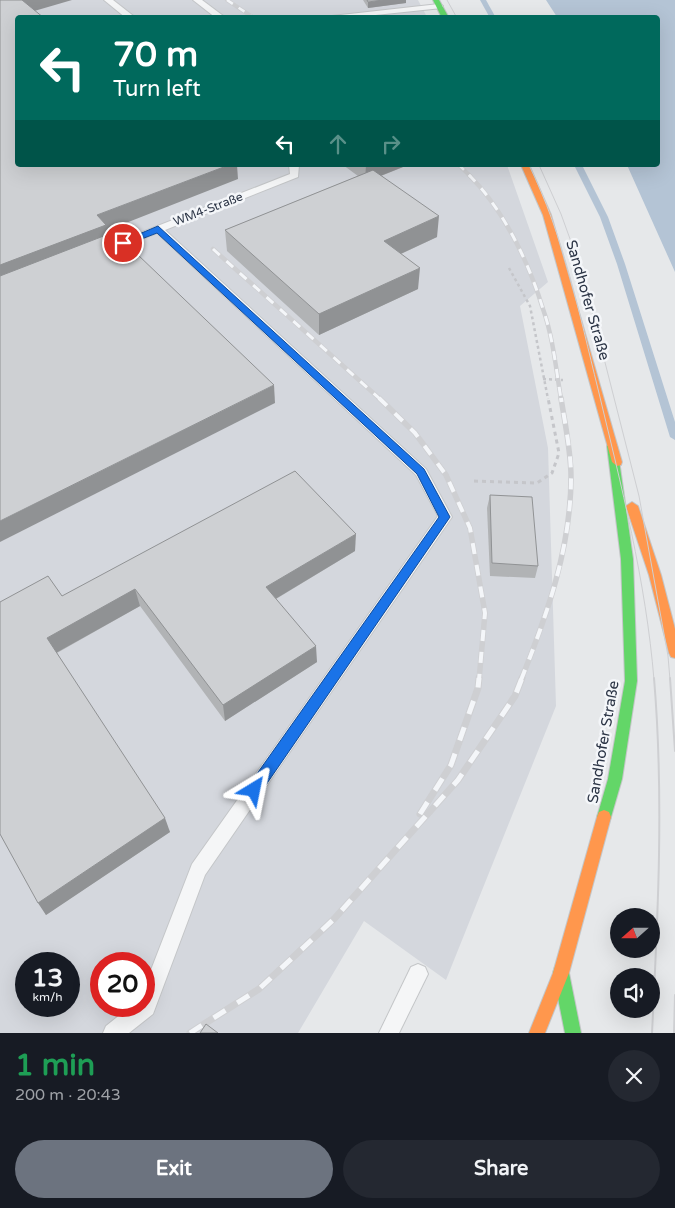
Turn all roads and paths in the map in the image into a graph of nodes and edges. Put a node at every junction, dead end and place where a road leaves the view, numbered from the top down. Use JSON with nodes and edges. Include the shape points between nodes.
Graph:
{"nodes":[{"id":1,"x":108,"y":0,"type":"edge"},
{"id":2,"x":196,"y":0,"type":"edge"},
{"id":3,"x":438,"y":3,"type":"edge"},
{"id":4,"x":128,"y":15,"type":"edge"},
{"id":5,"x":218,"y":15,"type":"edge"},
{"id":6,"x":342,"y":15,"type":"edge"},
{"id":7,"x":444,"y":15,"type":"edge"},
{"id":8,"x":294,"y":167,"type":"edge"},
{"id":9,"x":527,"y":167,"type":"edge"},
{"id":10,"x":158,"y":229,"type":"junction"},
{"id":11,"x":102,"y":251,"type":"edge"},
{"id":12,"x":509,"y":268,"type":"dead end"},
{"id":13,"x":612,"y":446,"type":"junction"},
{"id":14,"x":474,"y":481,"type":"dead end"},
{"id":15,"x":675,"y":653,"type":"edge"},
{"id":16,"x":561,"y":972,"type":"junction"},
{"id":17,"x":418,"y":974,"type":"dead end"},
{"id":18,"x":114,"y":1033,"type":"edge"},
{"id":19,"x":389,"y":1033,"type":"edge"},
{"id":20,"x":537,"y":1033,"type":"edge"},
{"id":21,"x":573,"y":1033,"type":"edge"}],
"edges":[{"from":1,"to":4,"type":"lane"},
{"from":2,"to":5,"type":"lane"},
{"from":3,"to":6,"type":"lane"},
{"from":3,"to":7,"type":"street"},
{"from":8,"to":10,"type":"lane","name":"WM4-Straße","via":[[295,175]]},
{"from":9,"to":13,"type":"street","name":"Sandhofer Straße","via":[[547,215]]},
{"from":10,"to":11,"type":"lane","name":"WM4-Straße"},
{"from":10,"to":18,"type":"lane","via":[[421,472],[444,517],[198,870],[146,1007]]},
{"from":12,"to":14,"type":"path","via":[[530,306],[559,453],[552,473],[536,483]]},
{"from":13,"to":15,"type":"street","name":"Sandhofer Straße","via":[[655,575]]},
{"from":13,"to":16,"type":"street","name":"Sandhofer Straße","via":[[626,560],[631,681],[615,779]]},
{"from":16,"to":20,"type":"street","name":"Sandhofer Straße"},
{"from":16,"to":21,"type":"street"},
{"from":17,"to":19,"type":"lane"}]}
